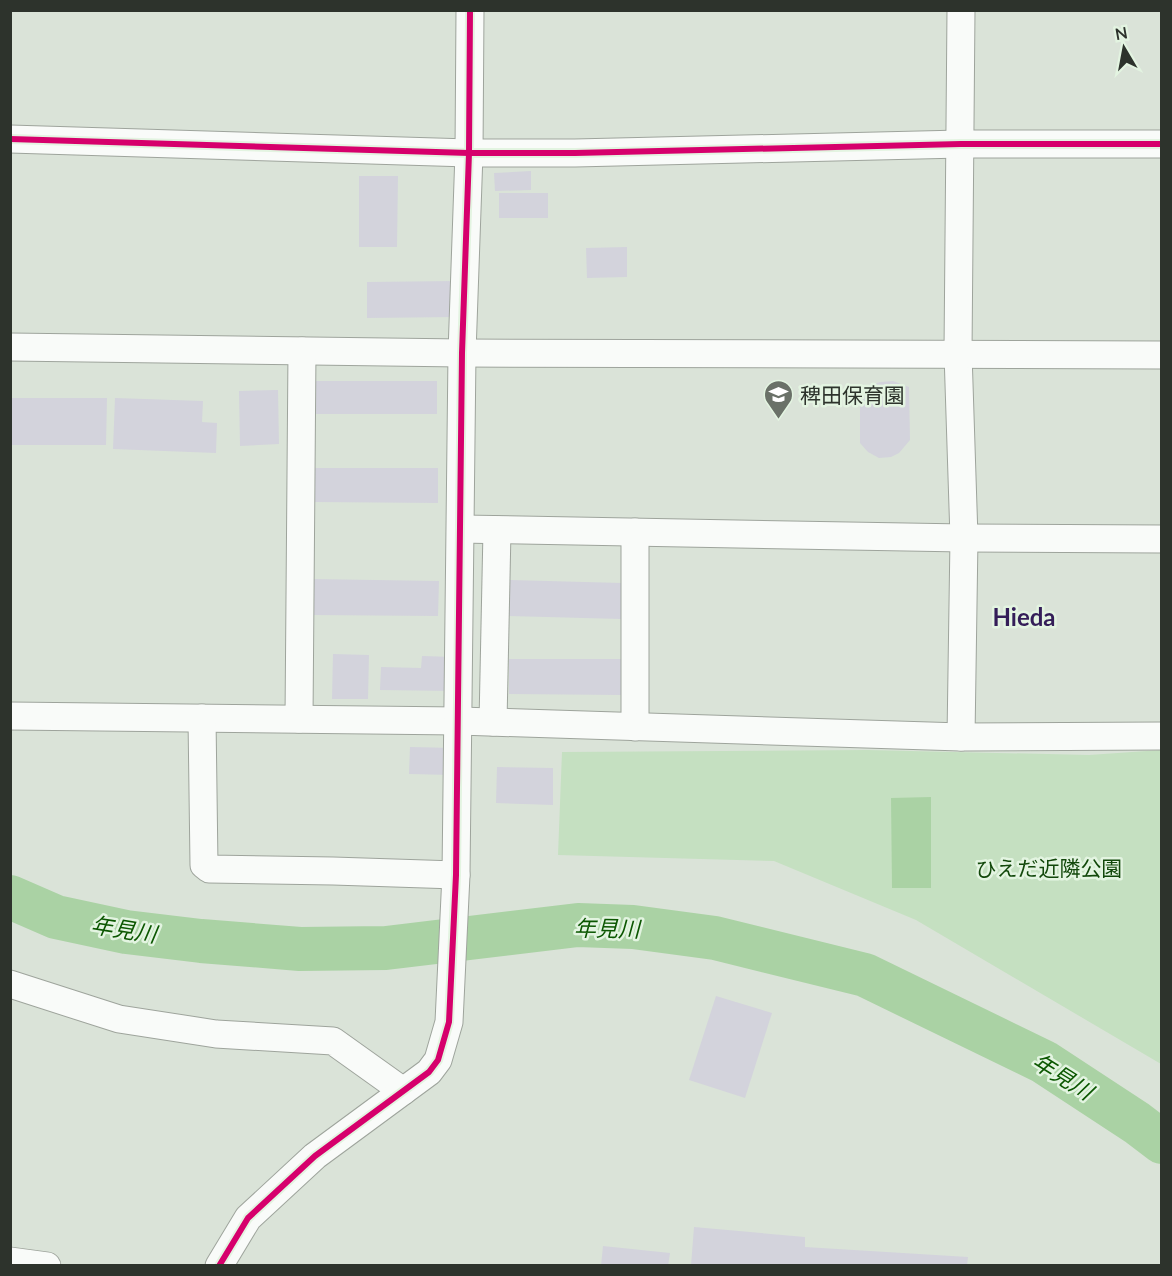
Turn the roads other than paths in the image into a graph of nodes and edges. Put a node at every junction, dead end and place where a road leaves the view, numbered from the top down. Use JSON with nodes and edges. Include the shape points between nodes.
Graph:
{"nodes":[{"id":1,"x":470,"y":10,"type":"edge"},
{"id":2,"x":961,"y":10,"type":"edge"},
{"id":3,"x":10,"y":139,"type":"edge"},
{"id":4,"x":961,"y":144,"type":"junction"},
{"id":5,"x":1161,"y":144,"type":"edge"},
{"id":6,"x":469,"y":153,"type":"junction"},
{"id":7,"x":10,"y":347,"type":"edge"},
{"id":8,"x":302,"y":351,"type":"junction"},
{"id":9,"x":462,"y":353,"type":"junction"},
{"id":10,"x":958,"y":353,"type":"junction"},
{"id":11,"x":1161,"y":355,"type":"edge"},
{"id":12,"x":461,"y":529,"type":"junction"},
{"id":13,"x":496,"y":530,"type":"junction"},
{"id":14,"x":635,"y":532,"type":"junction"},
{"id":15,"x":964,"y":538,"type":"junction"},
{"id":16,"x":1161,"y":540,"type":"edge"},
{"id":17,"x":10,"y":716,"type":"edge"},
{"id":18,"x":202,"y":718,"type":"junction"},
{"id":19,"x":299,"y":719,"type":"junction"},
{"id":20,"x":459,"y":721,"type":"junction"},
{"id":21,"x":493,"y":722,"type":"junction"},
{"id":22,"x":635,"y":727,"type":"junction"},
{"id":23,"x":1161,"y":736,"type":"edge"},
{"id":24,"x":961,"y":737,"type":"junction"},
{"id":25,"x":456,"y":875,"type":"junction"},
{"id":26,"x":10,"y":984,"type":"edge"},
{"id":27,"x":403,"y":1091,"type":"junction"},
{"id":28,"x":10,"y":1261,"type":"edge"},
{"id":29,"x":47,"y":1266,"type":"edge"},
{"id":30,"x":219,"y":1266,"type":"edge"}],
"edges":[{"from":1,"to":6,"type":"street"},
{"from":2,"to":4,"type":"street"},
{"from":3,"to":6,"type":"street"},
{"from":4,"to":5,"type":"street"},
{"from":4,"to":6,"type":"street"},
{"from":4,"to":10,"type":"street"},
{"from":6,"to":9,"type":"street"},
{"from":7,"to":8,"type":"street"},
{"from":8,"to":9,"type":"street"},
{"from":8,"to":19,"type":"street"},
{"from":9,"to":10,"type":"street"},
{"from":9,"to":12,"type":"street"},
{"from":10,"to":11,"type":"street"},
{"from":10,"to":15,"type":"street"},
{"from":12,"to":13,"type":"street"},
{"from":12,"to":20,"type":"street"},
{"from":13,"to":14,"type":"street"},
{"from":13,"to":21,"type":"street"},
{"from":14,"to":15,"type":"street"},
{"from":14,"to":22,"type":"street"},
{"from":15,"to":16,"type":"street"},
{"from":15,"to":24,"type":"street"},
{"from":17,"to":18,"type":"street"},
{"from":18,"to":19,"type":"street"},
{"from":18,"to":25,"type":"street","via":[[204,865],[209,869]]},
{"from":19,"to":20,"type":"street"},
{"from":20,"to":21,"type":"street"},
{"from":20,"to":25,"type":"street"},
{"from":21,"to":22,"type":"street"},
{"from":22,"to":24,"type":"street"},
{"from":23,"to":24,"type":"street"},
{"from":25,"to":27,"type":"street","via":[[449,1022],[438,1060],[429,1072]]},
{"from":26,"to":27,"type":"street","via":[[119,1019],[216,1034],[333,1041]]},
{"from":27,"to":30,"type":"street","via":[[315,1156],[248,1218]]},
{"from":28,"to":29,"type":"street"}]}
